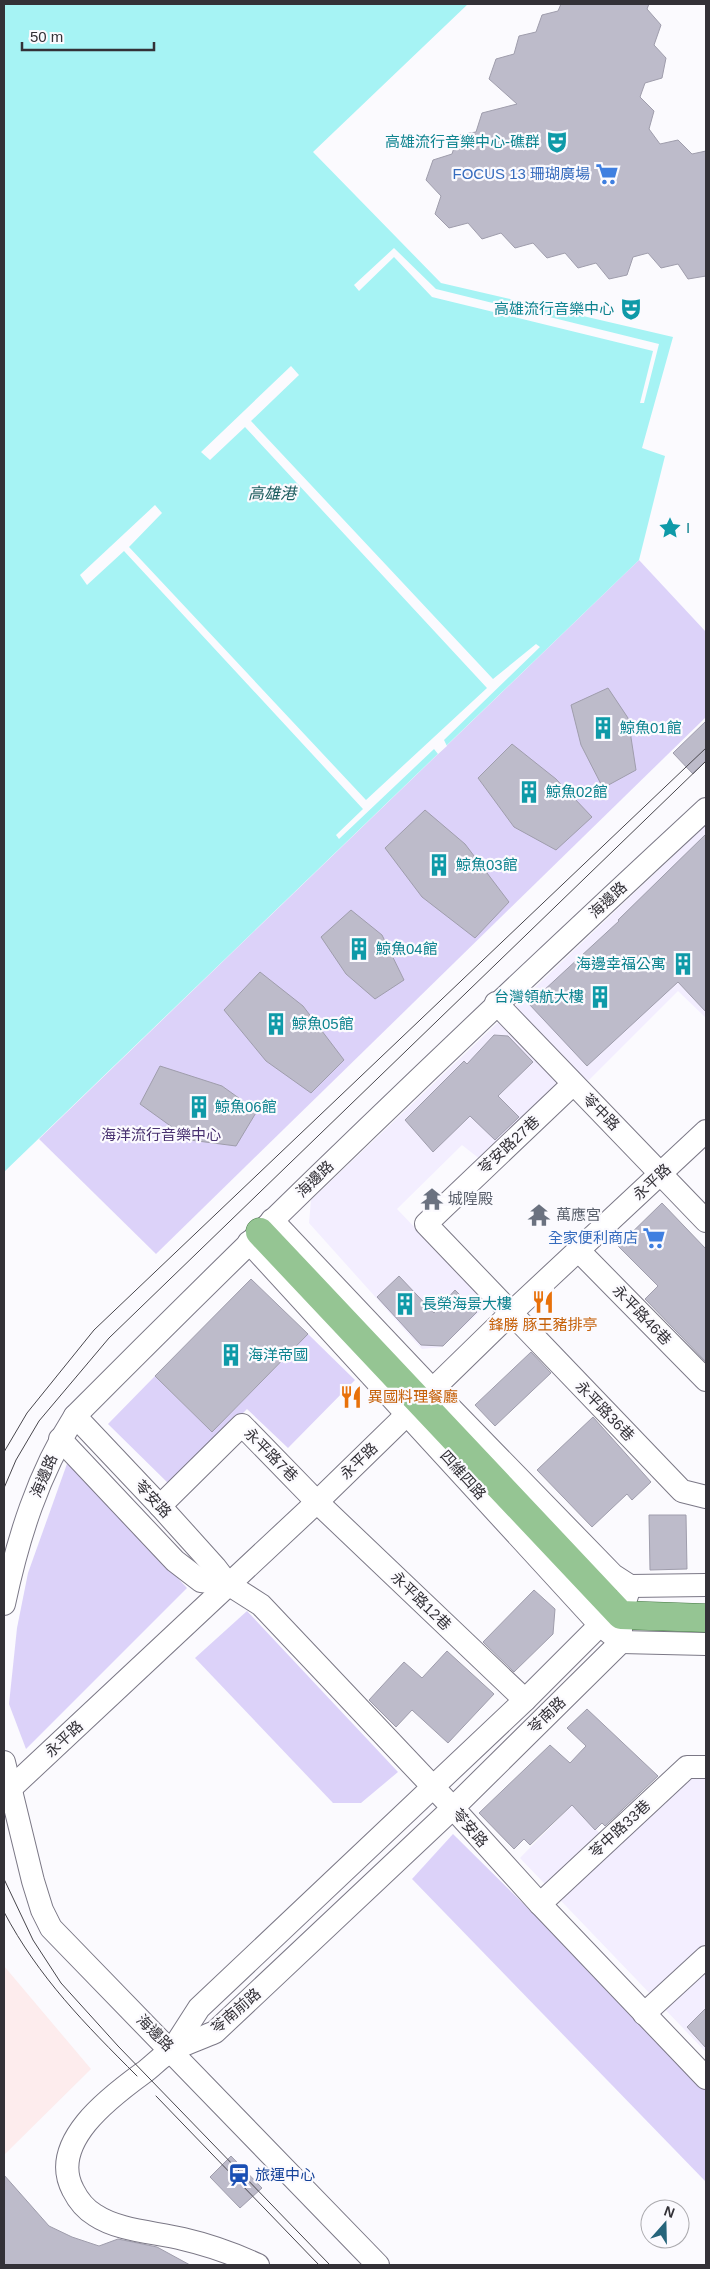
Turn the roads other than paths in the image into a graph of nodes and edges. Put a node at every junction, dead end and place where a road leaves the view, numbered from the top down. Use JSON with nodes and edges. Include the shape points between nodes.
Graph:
{"nodes":[{"id":1,"x":706,"y":809,"type":"edge"},
{"id":2,"x":496,"y":1003,"type":"junction"},
{"id":3,"x":573,"y":1084,"type":"junction"},
{"id":4,"x":706,"y":1131,"type":"edge"},
{"id":5,"x":661,"y":1173,"type":"junction"},
{"id":6,"x":706,"y":1221,"type":"edge"},
{"id":7,"x":261,"y":1231,"type":"junction"},
{"id":8,"x":578,"y":1250,"type":"junction"},
{"id":9,"x":511,"y":1313,"type":"junction"},
{"id":10,"x":706,"y":1380,"type":"edge"},
{"id":11,"x":420,"y":1401,"type":"junction"},
{"id":12,"x":75,"y":1416,"type":"junction"},
{"id":13,"x":60,"y":1439,"type":"junction"},
{"id":14,"x":706,"y":1497,"type":"edge"},
{"id":15,"x":317,"y":1502,"type":"junction"},
{"id":16,"x":160,"y":1506,"type":"junction"},
{"id":17,"x":228,"y":1584,"type":"junction"},
{"id":18,"x":706,"y":1585,"type":"edge"},
{"id":19,"x":630,"y":1586,"type":"junction"},
{"id":20,"x":4,"y":1604,"type":"edge"},
{"id":21,"x":706,"y":1618,"type":"edge"},
{"id":22,"x":611,"y":1620,"type":"junction"},
{"id":23,"x":621,"y":1642,"type":"junction"},
{"id":24,"x":706,"y":1644,"type":"edge"},
{"id":25,"x":525,"y":1700,"type":"junction"},
{"id":26,"x":4,"y":1762,"type":"edge"},
{"id":27,"x":706,"y":1767,"type":"edge"},
{"id":28,"x":433,"y":1787,"type":"junction"},
{"id":29,"x":9,"y":1790,"type":"junction"},
{"id":30,"x":452,"y":1808,"type":"junction"},
{"id":31,"x":540,"y":1904,"type":"junction"},
{"id":32,"x":706,"y":1957,"type":"edge"},
{"id":33,"x":644,"y":2014,"type":"junction"},
{"id":34,"x":172,"y":2050,"type":"junction"},
{"id":35,"x":706,"y":2078,"type":"edge"},
{"id":36,"x":258,"y":2265,"type":"edge"},
{"id":37,"x":378,"y":2265,"type":"edge"}],
"edges":[{"from":1,"to":2,"type":"street","name":"海邊路"},
{"from":2,"to":3,"type":"street","name":"苓中路"},
{"from":2,"to":7,"type":"street","name":"海邊路"},
{"from":3,"to":5,"type":"street","name":"苓中路"},
{"from":3,"to":9,"type":"street","name":"苓安路27巷","via":[[426,1224]]},
{"from":4,"to":5,"type":"street","name":"永平路"},
{"from":5,"to":6,"type":"street","name":"苓中路"},
{"from":5,"to":8,"type":"street","name":"永平路"},
{"from":7,"to":11,"type":"main road","name":"四維四路"},
{"from":7,"to":12,"type":"street","name":"海邊路"},
{"from":8,"to":9,"type":"street","name":"永平路"},
{"from":8,"to":10,"type":"street","name":"永平路46巷"},
{"from":9,"to":11,"type":"street","name":"永平路"},
{"from":9,"to":14,"type":"street","name":"永平路36巷","via":[[682,1491]]},
{"from":11,"to":15,"type":"street","name":"永平路"},
{"from":11,"to":19,"type":"street","name":"四維四路","via":[[613,1575]]},
{"from":11,"to":22,"type":"main road","name":"四維四路"},
{"from":12,"to":13,"type":"street","name":"海邊路"},
{"from":12,"to":16,"type":"street","name":"苓安路"},
{"from":13,"to":17,"type":"street","name":"苓安路","via":[[175,1561],[201,1581]]},
{"from":13,"to":20,"type":"street","name":"海邊路","via":[[30,1510],[13,1561]]},
{"from":15,"to":16,"type":"street","name":"永平路7巷","via":[[242,1425]]},
{"from":15,"to":17,"type":"street","name":"永平路"},
{"from":15,"to":25,"type":"street","name":"永平路12巷"},
{"from":16,"to":17,"type":"street","name":"苓安路"},
{"from":17,"to":28,"type":"street","name":"苓安路","via":[[261,1605]]},
{"from":17,"to":29,"type":"street","name":"永平路"},
{"from":18,"to":19,"type":"street"},
{"from":19,"to":22,"type":"street","name":"苓南路"},
{"from":21,"to":22,"type":"main road"},
{"from":22,"to":23,"type":"street","name":"苓南路"},
{"from":22,"to":25,"type":"street","name":"苓南路"},
{"from":23,"to":24,"type":"street"},
{"from":23,"to":30,"type":"street","name":"苓南路"},
{"from":25,"to":28,"type":"street","name":"苓南路"},
{"from":26,"to":29,"type":"street","name":"海邊路"},
{"from":27,"to":31,"type":"street","name":"苓中路33巷","via":[[687,1767]]},
{"from":28,"to":30,"type":"street","name":"苓安路"},
{"from":28,"to":34,"type":"street","name":"苓南前路","via":[[199,2008]]},
{"from":29,"to":34,"type":"street","name":"海邊路","via":[[42,1910],[51,1928]]},
{"from":30,"to":31,"type":"street","name":"苓安路"},
{"from":30,"to":34,"type":"street","name":"苓南前路","via":[[215,2032]]},
{"from":31,"to":33,"type":"street","name":"苓安路"},
{"from":32,"to":33,"type":"street"},
{"from":33,"to":35,"type":"street","name":"苓安路"},
{"from":34,"to":36,"type":"street","via":[[111,2098],[81,2128],[67,2165],[70,2184],[79,2202],[113,2224],[206,2245]]},
{"from":34,"to":37,"type":"street","name":"海邊路"}]}
